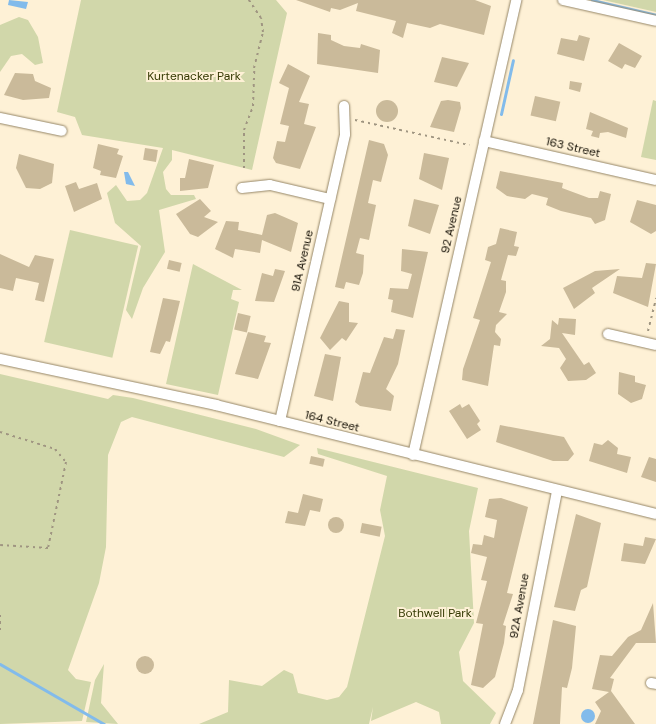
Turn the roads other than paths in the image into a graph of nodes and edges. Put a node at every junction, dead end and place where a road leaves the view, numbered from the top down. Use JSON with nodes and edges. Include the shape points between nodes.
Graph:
{"nodes":[{"id":1,"x":516,"y":0,"type":"edge"},
{"id":2,"x":563,"y":0,"type":"edge"},
{"id":3,"x":656,"y":21,"type":"edge"},
{"id":4,"x":344,"y":106,"type":"dead end"},
{"id":5,"x":0,"y":118,"type":"edge"},
{"id":6,"x":62,"y":132,"type":"dead end"},
{"id":7,"x":484,"y":141,"type":"junction"},
{"id":8,"x":656,"y":180,"type":"edge"},
{"id":9,"x":242,"y":188,"type":"dead end"},
{"id":10,"x":330,"y":199,"type":"junction"},
{"id":11,"x":608,"y":334,"type":"dead end"},
{"id":12,"x":656,"y":345,"type":"edge"},
{"id":13,"x":0,"y":359,"type":"edge"},
{"id":14,"x":280,"y":421,"type":"junction"},
{"id":15,"x":413,"y":456,"type":"junction"},
{"id":16,"x":557,"y":491,"type":"junction"},
{"id":17,"x":656,"y":514,"type":"edge"},
{"id":18,"x":505,"y":724,"type":"edge"}],
"edges":[{"from":1,"to":7,"type":"street","name":"92 Avenue"},
{"from":2,"to":3,"type":"street"},
{"from":4,"to":10,"type":"street","name":"91A Avenue","via":[[345,134]]},
{"from":5,"to":6,"type":"street"},
{"from":7,"to":8,"type":"street","name":"163 Street"},
{"from":7,"to":15,"type":"street","name":"92 Avenue"},
{"from":9,"to":10,"type":"street","via":[[270,185]]},
{"from":10,"to":14,"type":"street","name":"91A Avenue"},
{"from":11,"to":12,"type":"street"},
{"from":13,"to":14,"type":"street","name":"164 Street"},
{"from":14,"to":15,"type":"street","name":"164 Street"},
{"from":15,"to":16,"type":"street","name":"164 Street"},
{"from":16,"to":17,"type":"street","name":"164 Street"},
{"from":16,"to":18,"type":"street","name":"92A Avenue","via":[[518,690]]}]}
